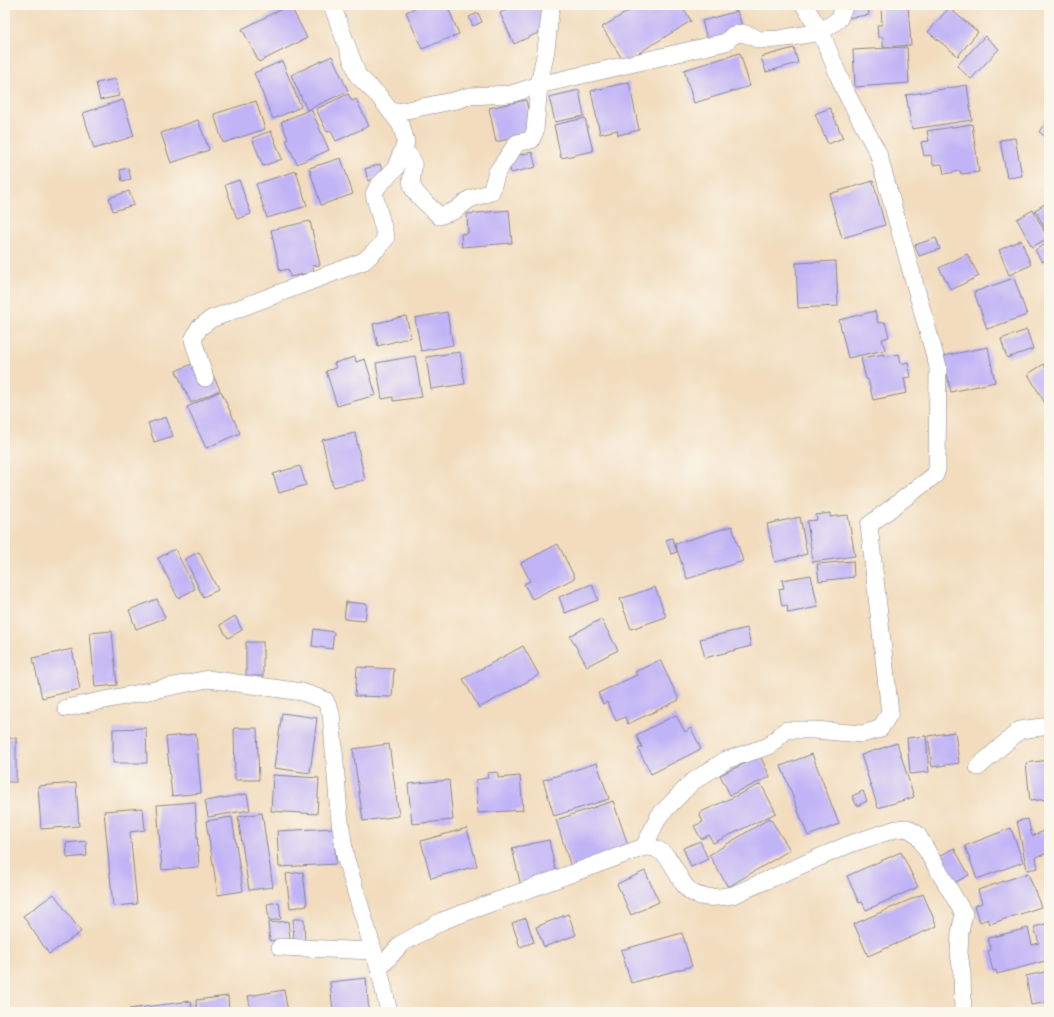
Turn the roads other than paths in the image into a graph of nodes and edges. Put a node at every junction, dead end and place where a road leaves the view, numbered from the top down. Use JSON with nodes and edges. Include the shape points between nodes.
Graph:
{"nodes":[{"id":1,"x":332,"y":5,"type":"edge"},
{"id":2,"x":551,"y":5,"type":"edge"},
{"id":3,"x":804,"y":5,"type":"edge"},
{"id":4,"x":845,"y":5,"type":"edge"},
{"id":5,"x":822,"y":32,"type":"junction"},
{"id":6,"x":538,"y":85,"type":"junction"},
{"id":7,"x":392,"y":113,"type":"junction"},
{"id":8,"x":403,"y":151,"type":"junction"},
{"id":9,"x":205,"y":378,"type":"dead end"},
{"id":10,"x":66,"y":708,"type":"dead end"},
{"id":11,"x":1049,"y":726,"type":"edge"},
{"id":12,"x":978,"y":767,"type":"dead end"},
{"id":13,"x":644,"y":847,"type":"junction"},
{"id":14,"x":280,"y":947,"type":"dead end"},
{"id":15,"x":374,"y":951,"type":"junction"},
{"id":16,"x":379,"y":969,"type":"junction"},
{"id":17,"x":389,"y":1012,"type":"edge"},
{"id":18,"x":963,"y":1012,"type":"edge"}],
"edges":[{"from":1,"to":7,"type":"street","via":[[358,76]]},
{"from":2,"to":6,"type":"street","via":[[546,50]]},
{"from":3,"to":5,"type":"street"},
{"from":4,"to":5,"type":"street","via":[[839,19]]},
{"from":5,"to":6,"type":"street","via":[[759,40],[742,33],[733,35],[726,42]]},
{"from":5,"to":13,"type":"street","via":[[844,89],[878,153],[938,366],[935,475],[869,526],[890,713],[880,729],[862,734],[786,730],[769,746],[726,760],[692,782],[659,816]]},
{"from":6,"to":7,"type":"street","via":[[511,94],[468,96]]},
{"from":6,"to":8,"type":"street","via":[[535,131],[531,140],[516,143],[497,172],[491,192],[470,199],[454,212],[439,216],[414,189],[414,164],[410,155]]},
{"from":7,"to":8,"type":"street","via":[[401,125],[406,142]]},
{"from":8,"to":9,"type":"street","via":[[395,169],[378,186],[374,194],[386,238],[364,261],[211,319],[199,328],[193,340]]},
{"from":10,"to":15,"type":"street","via":[[208,679],[302,692],[325,700],[330,713],[345,856]]},
{"from":11,"to":12,"type":"street","via":[[1020,730]]},
{"from":13,"to":16,"type":"street","via":[[442,921],[401,944]]},
{"from":13,"to":18,"type":"street","via":[[655,848],[672,862],[686,887],[695,894],[713,898],[733,895],[850,844],[896,829],[907,828],[917,834],[964,914],[959,953]]},
{"from":14,"to":15,"type":"street"},
{"from":15,"to":16,"type":"street"},
{"from":16,"to":17,"type":"street"}]}
